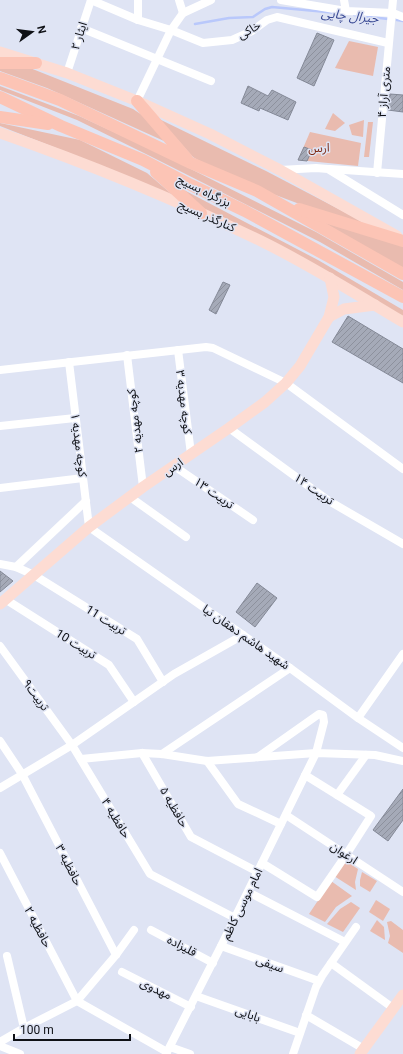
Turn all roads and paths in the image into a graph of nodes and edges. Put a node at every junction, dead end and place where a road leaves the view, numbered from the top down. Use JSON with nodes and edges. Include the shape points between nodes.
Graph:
{"nodes":[{"id":1,"x":91,"y":0,"type":"edge"},
{"id":2,"x":138,"y":0,"type":"edge"},
{"id":3,"x":179,"y":0,"type":"edge"},
{"id":4,"x":211,"y":0,"type":"edge"},
{"id":5,"x":280,"y":0,"type":"edge"},
{"id":6,"x":344,"y":0,"type":"edge"},
{"id":7,"x":393,"y":0,"type":"edge"},
{"id":8,"x":346,"y":11,"type":"junction"},
{"id":9,"x":393,"y":12,"type":"junction"},
{"id":10,"x":183,"y":13,"type":"junction"},
{"id":11,"x":403,"y":17,"type":"edge"},
{"id":12,"x":138,"y":20,"type":"junction"},
{"id":13,"x":82,"y":28,"type":"junction"},
{"id":14,"x":171,"y":30,"type":"junction"},
{"id":15,"x":388,"y":43,"type":"junction"},
{"id":16,"x":0,"y":52,"type":"edge"},
{"id":17,"x":158,"y":59,"type":"junction"},
{"id":18,"x":0,"y":62,"type":"edge"},
{"id":19,"x":36,"y":63,"type":"junction"},
{"id":20,"x":67,"y":73,"type":"junction"},
{"id":21,"x":0,"y":78,"type":"edge"},
{"id":22,"x":212,"y":81,"type":"dead end"},
{"id":23,"x":0,"y":97,"type":"edge"},
{"id":24,"x":137,"y":101,"type":"junction"},
{"id":25,"x":0,"y":117,"type":"edge"},
{"id":26,"x":61,"y":126,"type":"junction"},
{"id":27,"x":0,"y":133,"type":"edge"},
{"id":28,"x":143,"y":160,"type":"junction"},
{"id":29,"x":190,"y":162,"type":"junction"},
{"id":30,"x":328,"y":169,"type":"junction"},
{"id":31,"x":280,"y":170,"type":"junction"},
{"id":32,"x":377,"y":173,"type":"junction"},
{"id":33,"x":403,"y":174,"type":"edge"},
{"id":34,"x":276,"y":202,"type":"junction"},
{"id":35,"x":201,"y":212,"type":"junction"},
{"id":36,"x":403,"y":215,"type":"edge"},
{"id":37,"x":403,"y":240,"type":"edge"},
{"id":38,"x":403,"y":274,"type":"edge"},
{"id":39,"x":330,"y":278,"type":"junction"},
{"id":40,"x":403,"y":297,"type":"edge"},
{"id":41,"x":375,"y":305,"type":"junction"},
{"id":42,"x":329,"y":317,"type":"junction"},
{"id":43,"x":403,"y":322,"type":"edge"},
{"id":44,"x":178,"y":350,"type":"junction"},
{"id":45,"x":128,"y":355,"type":"junction"},
{"id":46,"x":69,"y":362,"type":"junction"},
{"id":47,"x":0,"y":370,"type":"edge"},
{"id":48,"x":286,"y":384,"type":"junction"},
{"id":49,"x":75,"y":418,"type":"junction"},
{"id":50,"x":0,"y":426,"type":"edge"},
{"id":51,"x":229,"y":428,"type":"junction"},
{"id":52,"x":191,"y":454,"type":"junction"},
{"id":53,"x":174,"y":466,"type":"junction"},
{"id":54,"x":403,"y":469,"type":"edge"},
{"id":55,"x":83,"y":478,"type":"junction"},
{"id":56,"x":0,"y":488,"type":"edge"},
{"id":57,"x":143,"y":488,"type":"junction"},
{"id":58,"x":130,"y":497,"type":"junction"},
{"id":59,"x":86,"y":501,"type":"junction"},
{"id":60,"x":253,"y":520,"type":"dead end"},
{"id":61,"x":89,"y":527,"type":"junction"},
{"id":62,"x":186,"y":537,"type":"dead end"},
{"id":63,"x":403,"y":544,"type":"edge"},
{"id":64,"x":0,"y":564,"type":"edge"},
{"id":65,"x":16,"y":567,"type":"junction"},
{"id":66,"x":34,"y":575,"type":"junction"},
{"id":67,"x":3,"y":601,"type":"edge"},
{"id":68,"x":243,"y":635,"type":"junction"},
{"id":69,"x":0,"y":646,"type":"edge"},
{"id":70,"x":403,"y":654,"type":"edge"},
{"id":71,"x":290,"y":668,"type":"junction"},
{"id":72,"x":163,"y":682,"type":"junction"},
{"id":73,"x":134,"y":702,"type":"junction"},
{"id":74,"x":358,"y":718,"type":"junction"},
{"id":75,"x":0,"y":741,"type":"edge"},
{"id":76,"x":72,"y":745,"type":"junction"},
{"id":77,"x":403,"y":748,"type":"edge"},
{"id":78,"x":142,"y":752,"type":"junction"},
{"id":79,"x":316,"y":753,"type":"junction"},
{"id":80,"x":162,"y":754,"type":"junction"},
{"id":81,"x":366,"y":755,"type":"junction"},
{"id":82,"x":258,"y":758,"type":"junction"},
{"id":83,"x":81,"y":759,"type":"junction"},
{"id":84,"x":207,"y":761,"type":"junction"},
{"id":85,"x":403,"y":761,"type":"edge"},
{"id":86,"x":22,"y":774,"type":"junction"},
{"id":87,"x":305,"y":775,"type":"junction"},
{"id":88,"x":0,"y":788,"type":"edge"},
{"id":89,"x":337,"y":795,"type":"junction"},
{"id":90,"x":286,"y":815,"type":"junction"},
{"id":91,"x":281,"y":824,"type":"junction"},
{"id":92,"x":0,"y":853,"type":"edge"},
{"id":93,"x":346,"y":855,"type":"junction"},
{"id":94,"x":262,"y":863,"type":"junction"},
{"id":95,"x":258,"y":872,"type":"junction"},
{"id":96,"x":248,"y":892,"type":"junction"},
{"id":97,"x":403,"y":892,"type":"edge"},
{"id":98,"x":235,"y":918,"type":"junction"},
{"id":99,"x":356,"y":927,"type":"dead end"},
{"id":100,"x":134,"y":930,"type":"dead end"},
{"id":101,"x":151,"y":930,"type":"dead end"},
{"id":102,"x":345,"y":942,"type":"junction"},
{"id":103,"x":222,"y":946,"type":"junction"},
{"id":104,"x":116,"y":955,"type":"junction"},
{"id":105,"x":7,"y":956,"type":"dead end"},
{"id":106,"x":213,"y":963,"type":"junction"},
{"id":107,"x":331,"y":963,"type":"junction"},
{"id":108,"x":122,"y":972,"type":"dead end"},
{"id":109,"x":319,"y":981,"type":"junction"},
{"id":110,"x":403,"y":995,"type":"edge"},
{"id":111,"x":196,"y":996,"type":"junction"},
{"id":112,"x":77,"y":1001,"type":"junction"},
{"id":113,"x":191,"y":1007,"type":"junction"},
{"id":114,"x":393,"y":1008,"type":"junction"},
{"id":115,"x":306,"y":1015,"type":"junction"},
{"id":116,"x":24,"y":1028,"type":"junction"},
{"id":117,"x":300,"y":1033,"type":"junction"},
{"id":118,"x":0,"y":1042,"type":"edge"},
{"id":119,"x":0,"y":1046,"type":"edge"},
{"id":120,"x":168,"y":1051,"type":"edge"},
{"id":121,"x":362,"y":1051,"type":"edge"},
{"id":122,"x":20,"y":1054,"type":"edge"},
{"id":123,"x":190,"y":1054,"type":"edge"},
{"id":124,"x":293,"y":1054,"type":"edge"}],
"edges":[{"from":1,"to":12,"type":"street","name":"خاکی"},
{"from":1,"to":13,"type":"street","name":"ایثار ۲"},
{"from":2,"to":12,"type":"street"},
{"from":3,"to":10,"type":"street"},
{"from":4,"to":10,"type":"street"},
{"from":5,"to":8,"type":"street"},
{"from":6,"to":8,"type":"street"},
{"from":7,"to":9,"type":"street","name":"۴ متری آراز"},
{"from":8,"to":9,"type":"street"},
{"from":9,"to":11,"type":"street"},
{"from":9,"to":15,"type":"street","name":"۴ متری آراز"},
{"from":10,"to":14,"type":"street"},
{"from":12,"to":14,"type":"street","name":"خاکی"},
{"from":13,"to":17,"type":"street"},
{"from":13,"to":20,"type":"street","name":"ایثار ۲"},
{"from":14,"to":15,"type":"street","name":"خاکی","via":[[203,44],[232,40],[277,17]]},
{"from":14,"to":17,"type":"street"},
{"from":15,"to":32,"type":"street","name":"۴ متری آراز"},
{"from":16,"to":19,"type":"main road"},
{"from":17,"to":22,"type":"street"},
{"from":17,"to":24,"type":"street"},
{"from":18,"to":19,"type":"highway"},
{"from":19,"to":20,"type":"main road"},
{"from":20,"to":24,"type":"main road"},
{"from":21,"to":29,"type":"highway","name":"بزرگراه بسیج","via":[[60,100]]},
{"from":23,"to":26,"type":"highway","name":"بزرگراه بسیج"},
{"from":24,"to":29,"type":"highway"},
{"from":24,"to":31,"type":"main road","via":[[210,134]]},
{"from":25,"to":26,"type":"highway"},
{"from":26,"to":28,"type":"highway","name":"بزرگراه بسیج"},
{"from":27,"to":35,"type":"main road","name":"کنارگذر بسیج","via":[[56,152]]},
{"from":28,"to":35,"type":"highway"},
{"from":28,"to":40,"type":"highway","name":"بزرگراه بسیج","via":[[258,218]]},
{"from":29,"to":34,"type":"highway","name":"بزرگراه بسیج"},
{"from":30,"to":31,"type":"street"},
{"from":30,"to":32,"type":"street"},
{"from":30,"to":36,"type":"street"},
{"from":31,"to":37,"type":"main road"},
{"from":32,"to":33,"type":"street"},
{"from":34,"to":37,"type":"highway"},
{"from":34,"to":38,"type":"highway","name":"بزرگراه بسیج"},
{"from":35,"to":39,"type":"main road","name":"کنارگذر بسیج"},
{"from":39,"to":41,"type":"main road","name":"کنارگذر بسیج"},
{"from":39,"to":42,"type":"main road","name":"ارس","via":[[334,297]]},
{"from":41,"to":42,"type":"main road","via":[[344,309]]},
{"from":41,"to":43,"type":"main road","name":"کنارگذر بسیج"},
{"from":42,"to":48,"type":"main road","name":"ارس","via":[[300,366]]},
{"from":44,"to":45,"type":"street"},
{"from":44,"to":48,"type":"street","via":[[213,348]]},
{"from":44,"to":52,"type":"street","name":"کوچه مهدیه ۳"},
{"from":45,"to":46,"type":"street"},
{"from":45,"to":57,"type":"street","name":"کوچه مهدیه ۲"},
{"from":46,"to":47,"type":"street"},
{"from":46,"to":49,"type":"street","name":"کوچه مهدیه ۱"},
{"from":48,"to":51,"type":"main road","name":"ارس"},
{"from":48,"to":54,"type":"street"},
{"from":49,"to":50,"type":"street"},
{"from":49,"to":55,"type":"street","name":"کوچه مهدیه ۱"},
{"from":51,"to":52,"type":"main road","name":"ارس"},
{"from":51,"to":63,"type":"street","name":"تربیت ۱۴","via":[[330,501]]},
{"from":52,"to":53,"type":"main road","name":"ارس"},
{"from":53,"to":57,"type":"main road","name":"ارس"},
{"from":53,"to":60,"type":"street","name":"تربیت ۱۳"},
{"from":55,"to":56,"type":"street"},
{"from":55,"to":59,"type":"street","name":"کوچه مهدیه ۱"},
{"from":57,"to":58,"type":"main road","name":"ارس"},
{"from":58,"to":61,"type":"main road","name":"ارس"},
{"from":58,"to":62,"type":"street"},
{"from":59,"to":61,"type":"street","name":"کوچه مهدیه ۱"},
{"from":59,"to":65,"type":"street"},
{"from":61,"to":66,"type":"main road","name":"ارس"},
{"from":61,"to":68,"type":"street","name":"شهید هاشم دهقان نیا"},
{"from":64,"to":65,"type":"street","name":"تربیت 11"},
{"from":65,"to":66,"type":"street","name":"تربیت 11"},
{"from":66,"to":67,"type":"main road","name":"ارس"},
{"from":66,"to":72,"type":"street","name":"تربیت 11","via":[[137,640]]},
{"from":67,"to":73,"type":"street","name":"تربیت 10","via":[[109,664]]},
{"from":68,"to":71,"type":"street","name":"شهید هاشم دهقان نیا"},
{"from":68,"to":72,"type":"street"},
{"from":69,"to":76,"type":"street","name":"تربیت۹"},
{"from":70,"to":74,"type":"street"},
{"from":71,"to":74,"type":"street","name":"شهید هاشم دهقان نیا"},
{"from":71,"to":80,"type":"street"},
{"from":72,"to":73,"type":"street"},
{"from":73,"to":76,"type":"street"},
{"from":74,"to":77,"type":"street","name":"شهید هاشم دهقان نیا"},
{"from":75,"to":86,"type":"street","name":"حافظیه ۳"},
{"from":76,"to":83,"type":"street","name":"حافظیه ۴"},
{"from":76,"to":86,"type":"street"},
{"from":78,"to":80,"type":"street"},
{"from":78,"to":83,"type":"street"},
{"from":78,"to":95,"type":"street","name":"حافظیه ۵","via":[[191,837]]},
{"from":79,"to":81,"type":"street"},
{"from":79,"to":82,"type":"street"},
{"from":79,"to":82,"type":"street","name":"امام موسی کاظم","via":[[324,722],[323,715],[319,714]]},
{"from":79,"to":87,"type":"street","name":"امام موسی کاظم"},
{"from":80,"to":84,"type":"street"},
{"from":81,"to":85,"type":"street"},
{"from":81,"to":89,"type":"street"},
{"from":82,"to":84,"type":"street"},
{"from":83,"to":98,"type":"street","name":"حافظیه ۴","via":[[150,874]]},
{"from":84,"to":91,"type":"street","via":[[238,804]]},
{"from":86,"to":88,"type":"street"},
{"from":86,"to":104,"type":"street","name":"حافظیه ۳"},
{"from":87,"to":89,"type":"street"},
{"from":87,"to":90,"type":"street","name":"امام موسی کاظم"},
{"from":89,"to":93,"type":"street","via":[[370,816]]},
{"from":90,"to":91,"type":"street","name":"امام موسی کاظم"},
{"from":90,"to":93,"type":"street","name":"ارغوان"},
{"from":91,"to":94,"type":"street","name":"امام موسی کاظم"},
{"from":92,"to":112,"type":"street","name":"حافظیه ۲"},
{"from":93,"to":94,"type":"street","via":[[317,896]]},
{"from":93,"to":97,"type":"street","name":"ارغوان"},
{"from":94,"to":95,"type":"street","name":"امام موسی کاظم"},
{"from":95,"to":96,"type":"street","name":"امام موسی کاظم"},
{"from":96,"to":98,"type":"street","name":"امام موسی کاظم"},
{"from":96,"to":102,"type":"street"},
{"from":98,"to":103,"type":"street","name":"امام موسی کاظم"},
{"from":99,"to":102,"type":"street"},
{"from":100,"to":104,"type":"street"},
{"from":101,"to":106,"type":"street","name":"قلیزاده"},
{"from":102,"to":107,"type":"street"},
{"from":103,"to":106,"type":"street","name":"امام موسی کاظم"},
{"from":103,"to":109,"type":"street","name":"سیفی"},
{"from":104,"to":112,"type":"street"},
{"from":105,"to":116,"type":"street"},
{"from":106,"to":111,"type":"street","name":"امام موسی کاظم"},
{"from":107,"to":109,"type":"street"},
{"from":107,"to":114,"type":"street"},
{"from":108,"to":113,"type":"street","name":"مهدوی"},
{"from":109,"to":115,"type":"street"},
{"from":110,"to":114,"type":"main road"},
{"from":111,"to":113,"type":"street","name":"امام موسی کاظم"},
{"from":111,"to":117,"type":"street","name":"بابایی"},
{"from":112,"to":116,"type":"street"},
{"from":112,"to":120,"type":"street"},
{"from":113,"to":120,"type":"street","name":"امام موسی کاظم"},
{"from":114,"to":121,"type":"main road"},
{"from":115,"to":117,"type":"street"},
{"from":115,"to":121,"type":"street"},
{"from":116,"to":118,"type":"street"},
{"from":117,"to":124,"type":"street"},
{"from":119,"to":122,"type":"street"},
{"from":120,"to":123,"type":"street"}]}
